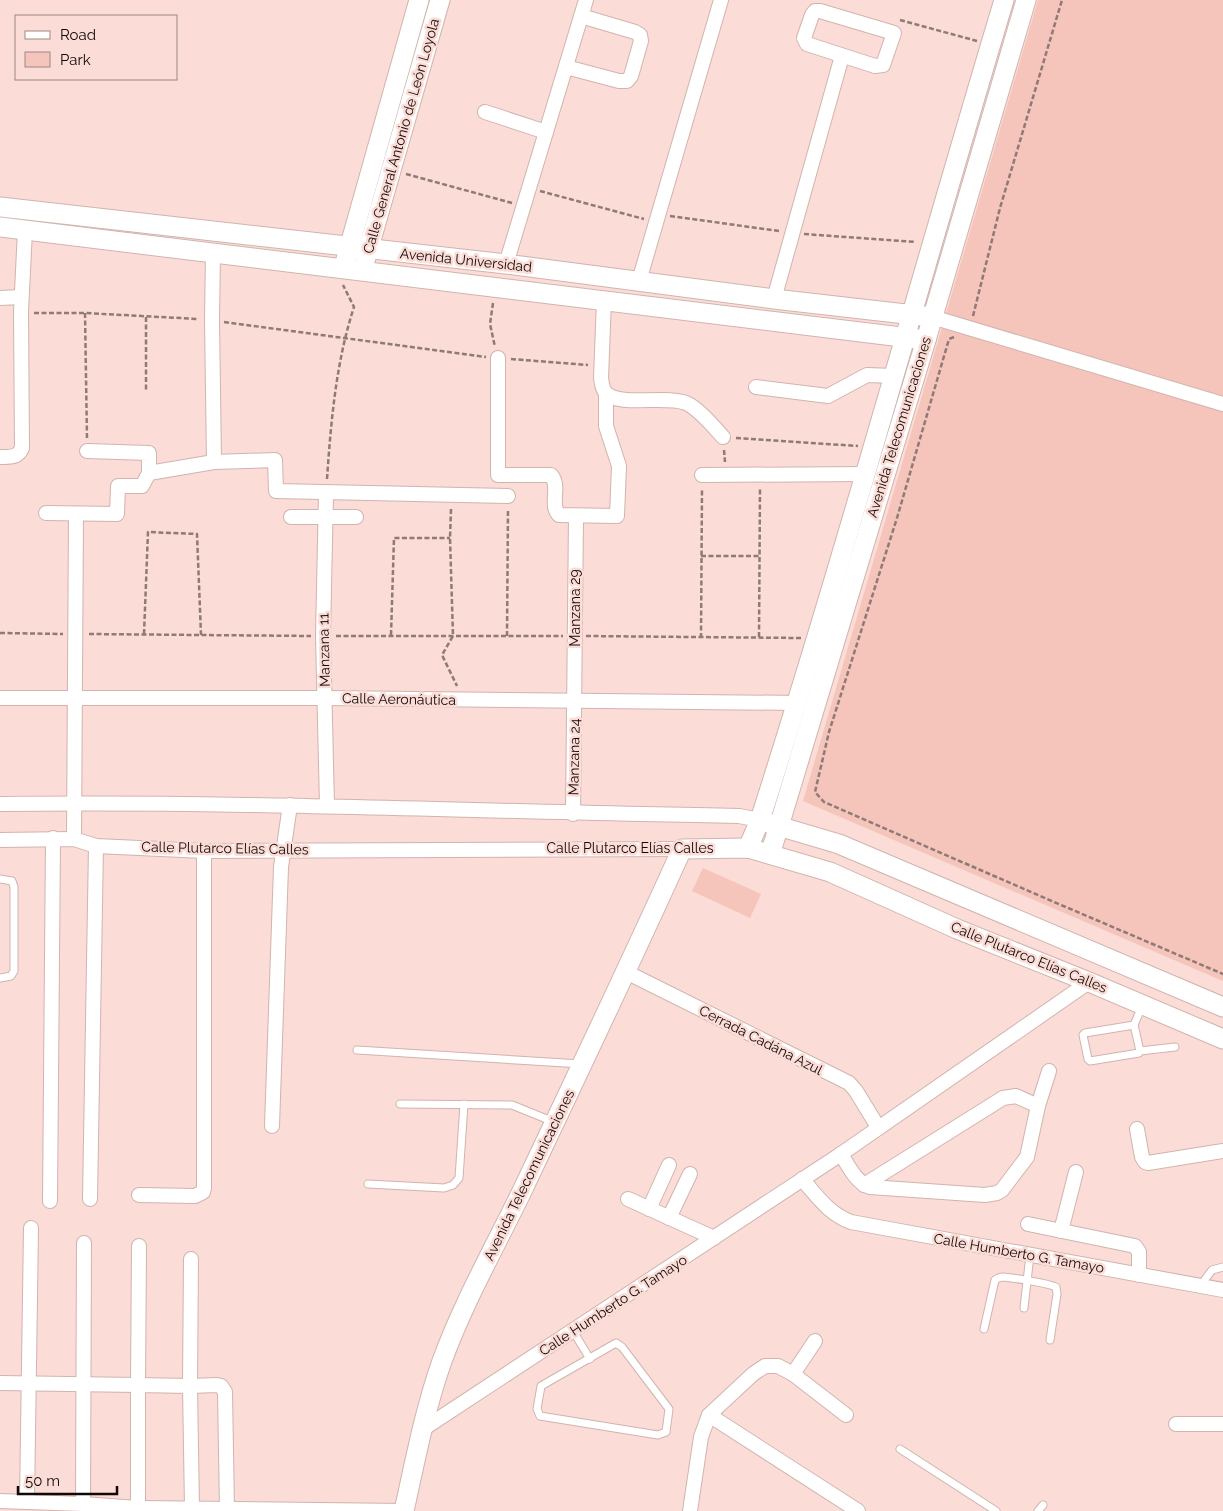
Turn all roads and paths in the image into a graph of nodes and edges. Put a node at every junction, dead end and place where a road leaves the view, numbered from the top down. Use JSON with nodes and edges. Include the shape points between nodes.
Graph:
{"nodes":[{"id":1,"x":419,"y":0,"type":"edge"},
{"id":2,"x":440,"y":0,"type":"edge"},
{"id":3,"x":586,"y":0,"type":"edge"},
{"id":4,"x":721,"y":0,"type":"edge"},
{"id":5,"x":1004,"y":0,"type":"edge"},
{"id":6,"x":1026,"y":0,"type":"edge"},
{"id":7,"x":1062,"y":0,"type":"edge"},
{"id":8,"x":581,"y":16,"type":"junction"},
{"id":9,"x":894,"y":33,"type":"junction"},
{"id":10,"x":991,"y":45,"type":"junction"},
{"id":11,"x":842,"y":56,"type":"junction"},
{"id":12,"x":566,"y":67,"type":"junction"},
{"id":13,"x":485,"y":112,"type":"dead end"},
{"id":14,"x":546,"y":132,"type":"junction"},
{"id":15,"x":390,"y":170,"type":"junction"},
{"id":16,"x":529,"y":188,"type":"junction"},
{"id":17,"x":524,"y":206,"type":"junction"},
{"id":18,"x":0,"y":207,"type":"edge"},
{"id":19,"x":658,"y":215,"type":"junction"},
{"id":20,"x":0,"y":227,"type":"edge"},
{"id":21,"x":25,"y":230,"type":"junction"},
{"id":22,"x":792,"y":233,"type":"junction"},
{"id":23,"x":932,"y":242,"type":"junction"},
{"id":24,"x":348,"y":248,"type":"junction"},
{"id":25,"x":368,"y":250,"type":"junction"},
{"id":26,"x":213,"y":252,"type":"junction"},
{"id":27,"x":506,"y":264,"type":"junction"},
{"id":28,"x":343,"y":269,"type":"junction"},
{"id":29,"x":362,"y":271,"type":"junction"},
{"id":30,"x":639,"y":281,"type":"junction"},
{"id":31,"x":496,"y":287,"type":"junction"},
{"id":32,"x":21,"y":297,"type":"junction"},
{"id":33,"x":0,"y":298,"type":"edge"},
{"id":34,"x":774,"y":298,"type":"junction"},
{"id":35,"x":604,"y":300,"type":"junction"},
{"id":36,"x":21,"y":312,"type":"junction"},
{"id":37,"x":85,"y":313,"type":"junction"},
{"id":38,"x":911,"y":315,"type":"junction"},
{"id":39,"x":932,"y":316,"type":"junction"},
{"id":40,"x":146,"y":317,"type":"junction"},
{"id":41,"x":212,"y":320,"type":"junction"},
{"id":42,"x":970,"y":327,"type":"junction"},
{"id":43,"x":344,"y":337,"type":"junction"},
{"id":44,"x":904,"y":337,"type":"junction"},
{"id":45,"x":926,"y":340,"type":"junction"},
{"id":46,"x":498,"y":358,"type":"junction"},
{"id":47,"x":602,"y":366,"type":"junction"},
{"id":48,"x":894,"y":376,"type":"junction"},
{"id":49,"x":756,"y":387,"type":"dead end"},
{"id":50,"x":146,"y":392,"type":"dead end"},
{"id":51,"x":606,"y":394,"type":"junction"},
{"id":52,"x":1223,"y":404,"type":"edge"},
{"id":53,"x":723,"y":437,"type":"junction"},
{"id":54,"x":874,"y":447,"type":"junction"},
{"id":55,"x":87,"y":451,"type":"joint"},
{"id":56,"x":0,"y":457,"type":"edge"},
{"id":57,"x":214,"y":462,"type":"junction"},
{"id":58,"x":150,"y":473,"type":"junction"},
{"id":59,"x":726,"y":474,"type":"junction"},
{"id":60,"x":760,"y":474,"type":"junction"},
{"id":61,"x":866,"y":474,"type":"junction"},
{"id":62,"x":702,"y":475,"type":"joint"},
{"id":63,"x":326,"y":494,"type":"junction"},
{"id":64,"x":452,"y":494,"type":"junction"},
{"id":65,"x":508,"y":496,"type":"joint"},
{"id":66,"x":46,"y":513,"type":"dead end"},
{"id":67,"x":76,"y":514,"type":"junction"},
{"id":68,"x":576,"y":516,"type":"junction"},
{"id":69,"x":292,"y":517,"type":"dead end"},
{"id":70,"x":326,"y":517,"type":"junction"},
{"id":71,"x":356,"y":517,"type":"dead end"},
{"id":72,"x":450,"y":538,"type":"junction"},
{"id":73,"x":701,"y":556,"type":"junction"},
{"id":74,"x":760,"y":556,"type":"junction"},
{"id":75,"x":0,"y":633,"type":"edge"},
{"id":76,"x":76,"y":634,"type":"junction"},
{"id":77,"x":144,"y":634,"type":"junction"},
{"id":78,"x":201,"y":635,"type":"junction"},
{"id":79,"x":391,"y":635,"type":"junction"},
{"id":80,"x":323,"y":636,"type":"junction"},
{"id":81,"x":453,"y":636,"type":"junction"},
{"id":82,"x":507,"y":636,"type":"junction"},
{"id":83,"x":576,"y":636,"type":"junction"},
{"id":84,"x":759,"y":637,"type":"junction"},
{"id":85,"x":701,"y":638,"type":"junction"},
{"id":86,"x":818,"y":638,"type":"junction"},
{"id":87,"x":0,"y":698,"type":"edge"},
{"id":88,"x":74,"y":698,"type":"junction"},
{"id":89,"x":325,"y":698,"type":"junction"},
{"id":90,"x":464,"y":700,"type":"junction"},
{"id":91,"x":575,"y":700,"type":"junction"},
{"id":92,"x":798,"y":703,"type":"junction"},
{"id":93,"x":73,"y":803,"type":"junction"},
{"id":94,"x":0,"y":804,"type":"edge"},
{"id":95,"x":290,"y":805,"type":"junction"},
{"id":96,"x":327,"y":806,"type":"junction"},
{"id":97,"x":573,"y":814,"type":"junction"},
{"id":98,"x":760,"y":820,"type":"junction"},
{"id":99,"x":780,"y":826,"type":"junction"},
{"id":100,"x":53,"y":838,"type":"junction"},
{"id":101,"x":74,"y":839,"type":"junction"},
{"id":102,"x":0,"y":840,"type":"edge"},
{"id":103,"x":96,"y":846,"type":"junction"},
{"id":104,"x":748,"y":848,"type":"junction"},
{"id":105,"x":682,"y":849,"type":"junction"},
{"id":106,"x":284,"y":850,"type":"junction"},
{"id":107,"x":204,"y":851,"type":"junction"},
{"id":108,"x":770,"y":854,"type":"junction"},
{"id":109,"x":0,"y":879,"type":"edge"},
{"id":110,"x":626,"y":972,"type":"junction"},
{"id":111,"x":1223,"y":974,"type":"edge"},
{"id":112,"x":0,"y":978,"type":"edge"},
{"id":113,"x":1089,"y":982,"type":"junction"},
{"id":114,"x":1143,"y":1005,"type":"junction"},
{"id":115,"x":1223,"y":1007,"type":"edge"},
{"id":116,"x":1134,"y":1025,"type":"junction"},
{"id":117,"x":1223,"y":1039,"type":"edge"},
{"id":118,"x":1175,"y":1047,"type":"dead end"},
{"id":119,"x":357,"y":1050,"type":"dead end"},
{"id":120,"x":1140,"y":1051,"type":"junction"},
{"id":121,"x":582,"y":1064,"type":"junction"},
{"id":122,"x":1049,"y":1071,"type":"dead end"},
{"id":123,"x":400,"y":1104,"type":"dead end"},
{"id":124,"x":464,"y":1104,"type":"junction"},
{"id":125,"x":1038,"y":1106,"type":"junction"},
{"id":126,"x":554,"y":1122,"type":"junction"},
{"id":127,"x":272,"y":1126,"type":"dead end"},
{"id":128,"x":878,"y":1127,"type":"junction"},
{"id":129,"x":1137,"y":1129,"type":"dead end"},
{"id":130,"x":1223,"y":1151,"type":"edge"},
{"id":131,"x":840,"y":1154,"type":"junction"},
{"id":132,"x":670,"y":1165,"type":"dead end"},
{"id":133,"x":1076,"y":1172,"type":"dead end"},
{"id":134,"x":690,"y":1174,"type":"dead end"},
{"id":135,"x":802,"y":1179,"type":"junction"},
{"id":136,"x":368,"y":1184,"type":"dead end"},
{"id":137,"x":864,"y":1185,"type":"junction"},
{"id":138,"x":139,"y":1195,"type":"dead end"},
{"id":139,"x":90,"y":1199,"type":"dead end"},
{"id":140,"x":628,"y":1199,"type":"dead end"},
{"id":141,"x":50,"y":1201,"type":"dead end"},
{"id":142,"x":649,"y":1209,"type":"junction"},
{"id":143,"x":670,"y":1218,"type":"junction"},
{"id":144,"x":1028,"y":1224,"type":"dead end"},
{"id":145,"x":31,"y":1228,"type":"dead end"},
{"id":146,"x":1061,"y":1231,"type":"junction"},
{"id":147,"x":714,"y":1238,"type":"junction"},
{"id":148,"x":84,"y":1243,"type":"dead end"},
{"id":149,"x":139,"y":1246,"type":"dead end"},
{"id":150,"x":1030,"y":1256,"type":"junction"},
{"id":151,"x":191,"y":1259,"type":"dead end"},
{"id":152,"x":1223,"y":1267,"type":"edge"},
{"id":153,"x":1139,"y":1275,"type":"junction"},
{"id":154,"x":1028,"y":1281,"type":"junction"},
{"id":155,"x":1200,"y":1286,"type":"junction"},
{"id":156,"x":1223,"y":1290,"type":"edge"},
{"id":157,"x":1024,"y":1308,"type":"dead end"},
{"id":158,"x":984,"y":1329,"type":"dead end"},
{"id":159,"x":572,"y":1331,"type":"junction"},
{"id":160,"x":1050,"y":1340,"type":"dead end"},
{"id":161,"x":815,"y":1341,"type":"dead end"},
{"id":162,"x":590,"y":1359,"type":"junction"},
{"id":163,"x":793,"y":1374,"type":"junction"},
{"id":164,"x":0,"y":1382,"type":"edge"},
{"id":165,"x":29,"y":1383,"type":"junction"},
{"id":166,"x":84,"y":1384,"type":"junction"},
{"id":167,"x":138,"y":1385,"type":"junction"},
{"id":168,"x":190,"y":1386,"type":"junction"},
{"id":169,"x":709,"y":1415,"type":"junction"},
{"id":170,"x":846,"y":1415,"type":"dead end"},
{"id":171,"x":1176,"y":1424,"type":"dead end"},
{"id":172,"x":1223,"y":1424,"type":"edge"},
{"id":173,"x":423,"y":1429,"type":"junction"},
{"id":174,"x":900,"y":1449,"type":"dead end"},
{"id":175,"x":0,"y":1501,"type":"edge"},
{"id":176,"x":27,"y":1502,"type":"junction"},
{"id":177,"x":83,"y":1504,"type":"junction"},
{"id":178,"x":138,"y":1508,"type":"junction"},
{"id":179,"x":192,"y":1508,"type":"junction"},
{"id":180,"x":227,"y":1510,"type":"junction"},
{"id":181,"x":404,"y":1511,"type":"edge"},
{"id":182,"x":690,"y":1511,"type":"edge"},
{"id":183,"x":858,"y":1511,"type":"edge"},
{"id":184,"x":996,"y":1511,"type":"edge"}],
"edges":[{"from":1,"to":24,"type":"street","name":"Calle General Antonio de León Loyola"},
{"from":2,"to":15,"type":"street","name":"Calle General Antonio de León Loyola"},
{"from":3,"to":8,"type":"street"},
{"from":4,"to":19,"type":"street"},
{"from":5,"to":10,"type":"street","name":"Avenida Telecomunicaciones"},
{"from":6,"to":39,"type":"street","name":"Avenida Telecomunicaciones"},
{"from":7,"to":42,"type":"path","via":[[1000,208]]},
{"from":8,"to":12,"type":"street"},
{"from":8,"to":12,"type":"street","via":[[635,32],[641,41],[629,79],[623,82]]},
{"from":9,"to":10,"type":"path","via":[[900,20]]},
{"from":9,"to":11,"type":"street","via":[[881,67]]},
{"from":9,"to":11,"type":"street","via":[[815,11],[805,42]]},
{"from":10,"to":23,"type":"street","name":"Avenida Telecomunicaciones"},
{"from":11,"to":22,"type":"street"},
{"from":12,"to":14,"type":"street"},
{"from":13,"to":14,"type":"street"},
{"from":14,"to":16,"type":"street"},
{"from":15,"to":17,"type":"path"},
{"from":15,"to":25,"type":"street","name":"Calle General Antonio de León Loyola"},
{"from":16,"to":17,"type":"street"},
{"from":16,"to":19,"type":"path","via":[[652,222]]},
{"from":17,"to":27,"type":"street"},
{"from":18,"to":24,"type":"street","name":"Avenida Universidad"},
{"from":19,"to":22,"type":"path"},
{"from":19,"to":30,"type":"street"},
{"from":20,"to":21,"type":"street","name":"Avenida Universidad"},
{"from":21,"to":26,"type":"street","name":"Avenida Universidad"},
{"from":21,"to":32,"type":"street"},
{"from":22,"to":23,"type":"path"},
{"from":22,"to":34,"type":"street"},
{"from":23,"to":38,"type":"street","name":"Avenida Telecomunicaciones"},
{"from":24,"to":25,"type":"street","name":"Avenida Universidad"},
{"from":24,"to":28,"type":"street","name":"Calle General Antonio de León Loyola"},
{"from":25,"to":27,"type":"street","name":"Avenida Universidad"},
{"from":25,"to":29,"type":"street","name":"Calle General Antonio de León Loyola"},
{"from":26,"to":28,"type":"street","name":"Avenida Universidad"},
{"from":26,"to":41,"type":"street"},
{"from":27,"to":30,"type":"street","name":"Avenida Universidad"},
{"from":28,"to":29,"type":"street","name":"Avenida Universidad"},
{"from":28,"to":43,"type":"path","via":[[341,283],[354,307]]},
{"from":29,"to":31,"type":"street","name":"Avenida Universidad"},
{"from":30,"to":34,"type":"street","name":"Avenida Universidad"},
{"from":31,"to":35,"type":"street","name":"Avenida Universidad"},
{"from":31,"to":46,"type":"path","via":[[490,324]]},
{"from":32,"to":33,"type":"street"},
{"from":32,"to":36,"type":"street"},
{"from":34,"to":38,"type":"street","name":"Avenida Universidad"},
{"from":35,"to":44,"type":"street","name":"Avenida Universidad"},
{"from":35,"to":47,"type":"street"},
{"from":36,"to":37,"type":"path"},
{"from":36,"to":56,"type":"street","via":[[22,448],[15,456]]},
{"from":37,"to":40,"type":"path"},
{"from":37,"to":55,"type":"path"},
{"from":38,"to":39,"type":"street","name":"Avenida Universidad"},
{"from":38,"to":44,"type":"street","name":"Avenida Telecomunicaciones"},
{"from":39,"to":42,"type":"street"},
{"from":39,"to":45,"type":"street","name":"Avenida Telecomunicaciones"},
{"from":40,"to":41,"type":"path"},
{"from":40,"to":50,"type":"path"},
{"from":41,"to":43,"type":"path"},
{"from":41,"to":57,"type":"street"},
{"from":42,"to":52,"type":"street"},
{"from":42,"to":111,"type":"path","via":[[949,339],[897,518],[829,732],[815,792],[824,802]]},
{"from":43,"to":46,"type":"path"},
{"from":43,"to":63,"type":"path","via":[[330,433]]},
{"from":44,"to":45,"type":"street","name":"Avenida Universidad"},
{"from":44,"to":48,"type":"street","name":"Avenida Telecomunicaciones"},
{"from":45,"to":99,"type":"street","name":"Avenida Telecomunicaciones"},
{"from":46,"to":47,"type":"path"},
{"from":46,"to":68,"type":"street","via":[[498,475],[551,475],[555,482],[556,512],[563,516]]},
{"from":47,"to":51,"type":"street","via":[[602,387]]},
{"from":48,"to":49,"type":"street","via":[[868,375],[828,396]]},
{"from":48,"to":54,"type":"street","name":"Avenida Telecomunicaciones"},
{"from":51,"to":53,"type":"street","via":[[622,400],[677,400],[689,404]]},
{"from":51,"to":68,"type":"street","via":[[606,426],[619,466],[617,516]]},
{"from":53,"to":54,"type":"path"},
{"from":53,"to":59,"type":"path"},
{"from":54,"to":61,"type":"street","name":"Avenida Telecomunicaciones"},
{"from":55,"to":58,"type":"street","via":[[149,453]]},
{"from":57,"to":58,"type":"street"},
{"from":57,"to":63,"type":"street","via":[[275,460],[276,491]]},
{"from":58,"to":67,"type":"street","via":[[142,486],[118,486],[117,514]]},
{"from":59,"to":60,"type":"street"},
{"from":59,"to":62,"type":"street"},
{"from":60,"to":61,"type":"street"},
{"from":60,"to":74,"type":"path"},
{"from":61,"to":86,"type":"street","name":"Avenida Telecomunicaciones"},
{"from":62,"to":73,"type":"path"},
{"from":63,"to":64,"type":"street"},
{"from":63,"to":70,"type":"street","name":"Manzana 11"},
{"from":64,"to":65,"type":"street"},
{"from":64,"to":72,"type":"path"},
{"from":65,"to":82,"type":"path"},
{"from":66,"to":67,"type":"street"},
{"from":67,"to":76,"type":"street"},
{"from":68,"to":83,"type":"street","name":"Manzana 29"},
{"from":69,"to":70,"type":"street"},
{"from":70,"to":71,"type":"street"},
{"from":70,"to":80,"type":"street","name":"Manzana 11"},
{"from":72,"to":79,"type":"path","via":[[394,538]]},
{"from":72,"to":81,"type":"path"},
{"from":73,"to":74,"type":"path"},
{"from":73,"to":85,"type":"path"},
{"from":74,"to":84,"type":"path"},
{"from":75,"to":76,"type":"path"},
{"from":76,"to":77,"type":"path"},
{"from":76,"to":88,"type":"street"},
{"from":77,"to":78,"type":"path"},
{"from":77,"to":78,"type":"path","via":[[148,532],[197,534]]},
{"from":78,"to":80,"type":"path"},
{"from":79,"to":80,"type":"path"},
{"from":79,"to":81,"type":"path"},
{"from":80,"to":89,"type":"street","name":"Manzana 11"},
{"from":81,"to":82,"type":"path"},
{"from":81,"to":90,"type":"path","via":[[442,655]]},
{"from":82,"to":83,"type":"path"},
{"from":83,"to":85,"type":"path"},
{"from":83,"to":91,"type":"street","name":"Manzana 29"},
{"from":84,"to":85,"type":"path"},
{"from":84,"to":86,"type":"path"},
{"from":86,"to":92,"type":"street","name":"Avenida Telecomunicaciones"},
{"from":87,"to":88,"type":"street","name":"Calle Aeronáutica"},
{"from":88,"to":89,"type":"street","name":"Calle Aeronáutica"},
{"from":88,"to":93,"type":"street"},
{"from":89,"to":90,"type":"street","name":"Calle Aeronáutica"},
{"from":89,"to":96,"type":"street","name":"Manzana 11"},
{"from":90,"to":91,"type":"street","name":"Calle Aeronáutica"},
{"from":91,"to":92,"type":"street","name":"Calle Aeronáutica"},
{"from":91,"to":97,"type":"street","name":"Manzana 24"},
{"from":92,"to":98,"type":"street","name":"Avenida Telecomunicaciones"},
{"from":93,"to":94,"type":"street","name":"Calle Plutarco Elías Calles"},
{"from":93,"to":95,"type":"street","name":"Calle Plutarco Elías Calles"},
{"from":93,"to":101,"type":"street"},
{"from":95,"to":96,"type":"street","name":"Calle Plutarco Elías Calles"},
{"from":95,"to":106,"type":"street"},
{"from":96,"to":97,"type":"street","name":"Calle Plutarco Elías Calles"},
{"from":97,"to":98,"type":"street","name":"Calle Plutarco Elías Calles","via":[[739,816]]},
{"from":98,"to":99,"type":"street","name":"Calle Plutarco Elías Calles"},
{"from":98,"to":104,"type":"street","name":"Avenida Telecomunicaciones"},
{"from":99,"to":108,"type":"street","name":"Avenida Telecomunicaciones"},
{"from":99,"to":115,"type":"street","name":"Calle Plutarco Elías Calles","via":[[839,844]]},
{"from":100,"to":101,"type":"street","name":"Calle Plutarco Elías Calles"},
{"from":100,"to":102,"type":"street","name":"Calle Plutarco Elías Calles"},
{"from":100,"to":141,"type":"street"},
{"from":101,"to":103,"type":"street","name":"Calle Plutarco Elías Calles"},
{"from":103,"to":107,"type":"street","name":"Calle Plutarco Elías Calles"},
{"from":103,"to":139,"type":"street"},
{"from":104,"to":105,"type":"street","name":"Calle Plutarco Elías Calles"},
{"from":104,"to":108,"type":"street","name":"Calle Plutarco Elías Calles"},
{"from":105,"to":106,"type":"street","name":"Calle Plutarco Elías Calles"},
{"from":105,"to":110,"type":"street","name":"Avenida Telecomunicaciones"},
{"from":106,"to":107,"type":"street","name":"Calle Plutarco Elías Calles"},
{"from":106,"to":127,"type":"street"},
{"from":107,"to":138,"type":"street","via":[[204,1188],[200,1195],[195,1196]]},
{"from":108,"to":113,"type":"street","name":"Calle Plutarco Elías Calles","via":[[830,872],[957,929]]},
{"from":109,"to":112,"type":"lane","via":[[12,881],[14,971],[11,976]]},
{"from":110,"to":121,"type":"street","name":"Avenida Telecomunicaciones"},
{"from":110,"to":128,"type":"street","name":"Cerrada Cadána Azul","via":[[849,1083]]},
{"from":113,"to":114,"type":"street","name":"Calle Plutarco Elías Calles"},
{"from":113,"to":128,"type":"street","name":"Calle Humberto G. Tamayo"},
{"from":114,"to":116,"type":"lane"},
{"from":114,"to":117,"type":"street","name":"Calle Plutarco Elías Calles"},
{"from":116,"to":120,"type":"lane"},
{"from":116,"to":120,"type":"lane","via":[[1085,1033],[1088,1059]]},
{"from":118,"to":120,"type":"lane"},
{"from":119,"to":121,"type":"lane"},
{"from":121,"to":126,"type":"street","name":"Avenida Telecomunicaciones"},
{"from":122,"to":125,"type":"street"},
{"from":123,"to":124,"type":"lane"},
{"from":124,"to":126,"type":"lane","via":[[512,1106]]},
{"from":124,"to":136,"type":"lane","via":[[459,1178],[453,1186]]},
{"from":125,"to":137,"type":"street","via":[[1016,1096],[1003,1098]]},
{"from":125,"to":137,"type":"street","via":[[1027,1157],[998,1193],[985,1195]]},
{"from":126,"to":173,"type":"street","name":"Avenida Telecomunicaciones","via":[[466,1304],[442,1362]]},
{"from":128,"to":131,"type":"street","name":"Calle Humberto G. Tamayo"},
{"from":129,"to":130,"type":"street","via":[[1145,1162]]},
{"from":131,"to":135,"type":"street","name":"Calle Humberto G. Tamayo"},
{"from":131,"to":137,"type":"street"},
{"from":132,"to":142,"type":"street"},
{"from":133,"to":146,"type":"street"},
{"from":134,"to":143,"type":"street"},
{"from":135,"to":147,"type":"street","name":"Calle Humberto G. Tamayo"},
{"from":135,"to":150,"type":"street","name":"Calle Humberto G. Tamayo","via":[[828,1209],[851,1222]]},
{"from":140,"to":142,"type":"street"},
{"from":142,"to":143,"type":"street"},
{"from":143,"to":147,"type":"street"},
{"from":144,"to":146,"type":"street"},
{"from":145,"to":165,"type":"street"},
{"from":146,"to":153,"type":"street","via":[[1135,1246],[1139,1252]]},
{"from":147,"to":159,"type":"street","name":"Calle Humberto G. Tamayo"},
{"from":148,"to":166,"type":"street"},
{"from":149,"to":167,"type":"street"},
{"from":150,"to":153,"type":"street","name":"Calle Humberto G. Tamayo"},
{"from":150,"to":154,"type":"lane"},
{"from":151,"to":168,"type":"street"},
{"from":152,"to":155,"type":"lane","via":[[1212,1270]]},
{"from":153,"to":155,"type":"street","name":"Calle Humberto G. Tamayo"},
{"from":154,"to":157,"type":"lane"},
{"from":154,"to":158,"type":"lane","via":[[1002,1277],[996,1280]]},
{"from":154,"to":160,"type":"lane","via":[[1056,1287]]},
{"from":155,"to":156,"type":"street","name":"Calle Humberto G. Tamayo"},
{"from":159,"to":162,"type":"lane"},
{"from":159,"to":173,"type":"street","name":"Calle Humberto G. Tamayo"},
{"from":161,"to":163,"type":"street"},
{"from":162,"to":162,"type":"lane","via":[[541,1386],[537,1409],[540,1416],[658,1435],[666,1432],[669,1409],[622,1346],[616,1343]]},
{"from":163,"to":169,"type":"street","via":[[778,1366],[765,1366]]},
{"from":163,"to":170,"type":"street"},
{"from":164,"to":165,"type":"street"},
{"from":165,"to":166,"type":"street"},
{"from":165,"to":176,"type":"street"},
{"from":166,"to":167,"type":"street"},
{"from":166,"to":177,"type":"street"},
{"from":167,"to":168,"type":"street"},
{"from":167,"to":178,"type":"street"},
{"from":168,"to":179,"type":"street"},
{"from":168,"to":180,"type":"street","via":[[217,1385],[225,1392]]},
{"from":169,"to":182,"type":"street","via":[[702,1437]]},
{"from":169,"to":183,"type":"street"},
{"from":171,"to":172,"type":"street"},
{"from":173,"to":181,"type":"street","name":"Avenida Telecomunicaciones"},
{"from":174,"to":184,"type":"lane"},
{"from":175,"to":176,"type":"street"},
{"from":176,"to":177,"type":"street"},
{"from":177,"to":178,"type":"street"},
{"from":178,"to":179,"type":"street"},
{"from":179,"to":180,"type":"street"},
{"from":180,"to":181,"type":"street"}]}
